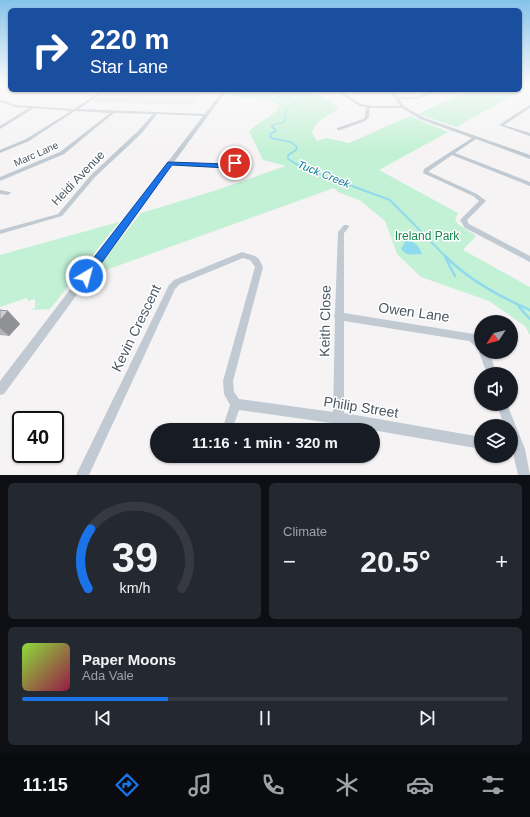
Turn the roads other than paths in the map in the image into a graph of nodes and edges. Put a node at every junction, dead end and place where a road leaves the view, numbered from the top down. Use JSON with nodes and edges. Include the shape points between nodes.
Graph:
{"nodes":[{"id":1,"x":34,"y":107,"type":"edge"},
{"id":2,"x":36,"y":107,"type":"edge"},
{"id":3,"x":77,"y":107,"type":"edge"},
{"id":4,"x":213,"y":107,"type":"edge"},
{"id":5,"x":368,"y":107,"type":"edge"},
{"id":6,"x":404,"y":107,"type":"edge"},
{"id":7,"x":528,"y":107,"type":"edge"},
{"id":8,"x":73,"y":110,"type":"junction"},
{"id":9,"x":114,"y":111,"type":"junction"},
{"id":10,"x":156,"y":112,"type":"junction"},
{"id":11,"x":207,"y":115,"type":"junction"},
{"id":12,"x":0,"y":128,"type":"edge"},
{"id":13,"x":339,"y":129,"type":"dead end"},
{"id":14,"x":530,"y":135,"type":"edge"},
{"id":15,"x":475,"y":138,"type":"junction"},
{"id":16,"x":0,"y":152,"type":"edge"},
{"id":17,"x":451,"y":153,"type":"junction"},
{"id":18,"x":232,"y":154,"type":"dead end"},
{"id":19,"x":530,"y":157,"type":"edge"},
{"id":20,"x":170,"y":163,"type":"junction"},
{"id":21,"x":0,"y":179,"type":"edge"},
{"id":22,"x":530,"y":184,"type":"edge"},
{"id":23,"x":0,"y":192,"type":"edge"},
{"id":24,"x":8,"y":193,"type":"dead end"},
{"id":25,"x":346,"y":227,"type":"dead end"},
{"id":26,"x":0,"y":232,"type":"edge"},
{"id":27,"x":530,"y":259,"type":"edge"},
{"id":28,"x":338,"y":316,"type":"junction"},
{"id":29,"x":474,"y":339,"type":"edge"},
{"id":30,"x":0,"y":390,"type":"edge"},
{"id":31,"x":236,"y":404,"type":"junction"},
{"id":32,"x":338,"y":418,"type":"junction"},
{"id":33,"x":228,"y":423,"type":"edge"},
{"id":34,"x":474,"y":442,"type":"edge"},
{"id":35,"x":518,"y":458,"type":"edge"},
{"id":36,"x":82,"y":475,"type":"edge"},
{"id":37,"x":524,"y":475,"type":"edge"}],
"edges":[{"from":1,"to":12,"type":"street"},
{"from":2,"to":8,"type":"street"},
{"from":3,"to":8,"type":"street"},
{"from":4,"to":11,"type":"street"},
{"from":5,"to":13,"type":"street","via":[[364,120]]},
{"from":6,"to":15,"type":"street","via":[[434,124]]},
{"from":7,"to":14,"type":"street","via":[[501,125]]},
{"from":8,"to":9,"type":"street"},
{"from":8,"to":16,"type":"street","via":[[24,142]]},
{"from":9,"to":10,"type":"street"},
{"from":9,"to":21,"type":"street","name":"Marc Lane","via":[[62,153]]},
{"from":10,"to":11,"type":"street"},
{"from":10,"to":26,"type":"street","name":"Heidi Avenue","via":[[140,132],[93,176],[60,215]]},
{"from":11,"to":20,"type":"street"},
{"from":15,"to":17,"type":"street"},
{"from":15,"to":19,"type":"street"},
{"from":17,"to":22,"type":"street"},
{"from":17,"to":27,"type":"street","via":[[426,170],[426,173],[483,201],[463,220],[467,226]]},
{"from":18,"to":20,"type":"street","via":[[236,162],[231,166]]},
{"from":20,"to":30,"type":"street"},
{"from":23,"to":24,"type":"street"},
{"from":25,"to":28,"type":"street","name":"Keith Close","via":[[341,232]]},
{"from":28,"to":29,"type":"street","name":"Owen Lane","via":[[471,336]]},
{"from":28,"to":32,"type":"street","name":"Keith Close"},
{"from":31,"to":32,"type":"street","name":"Philip Street"},
{"from":31,"to":33,"type":"street"},
{"from":31,"to":36,"type":"street","name":"Kevin Crescent","via":[[229,394],[228,381],[259,267],[257,261],[242,255],[177,282],[172,287]]},
{"from":32,"to":34,"type":"street","name":"Philip Street"},
{"from":35,"to":37,"type":"street"}]}
